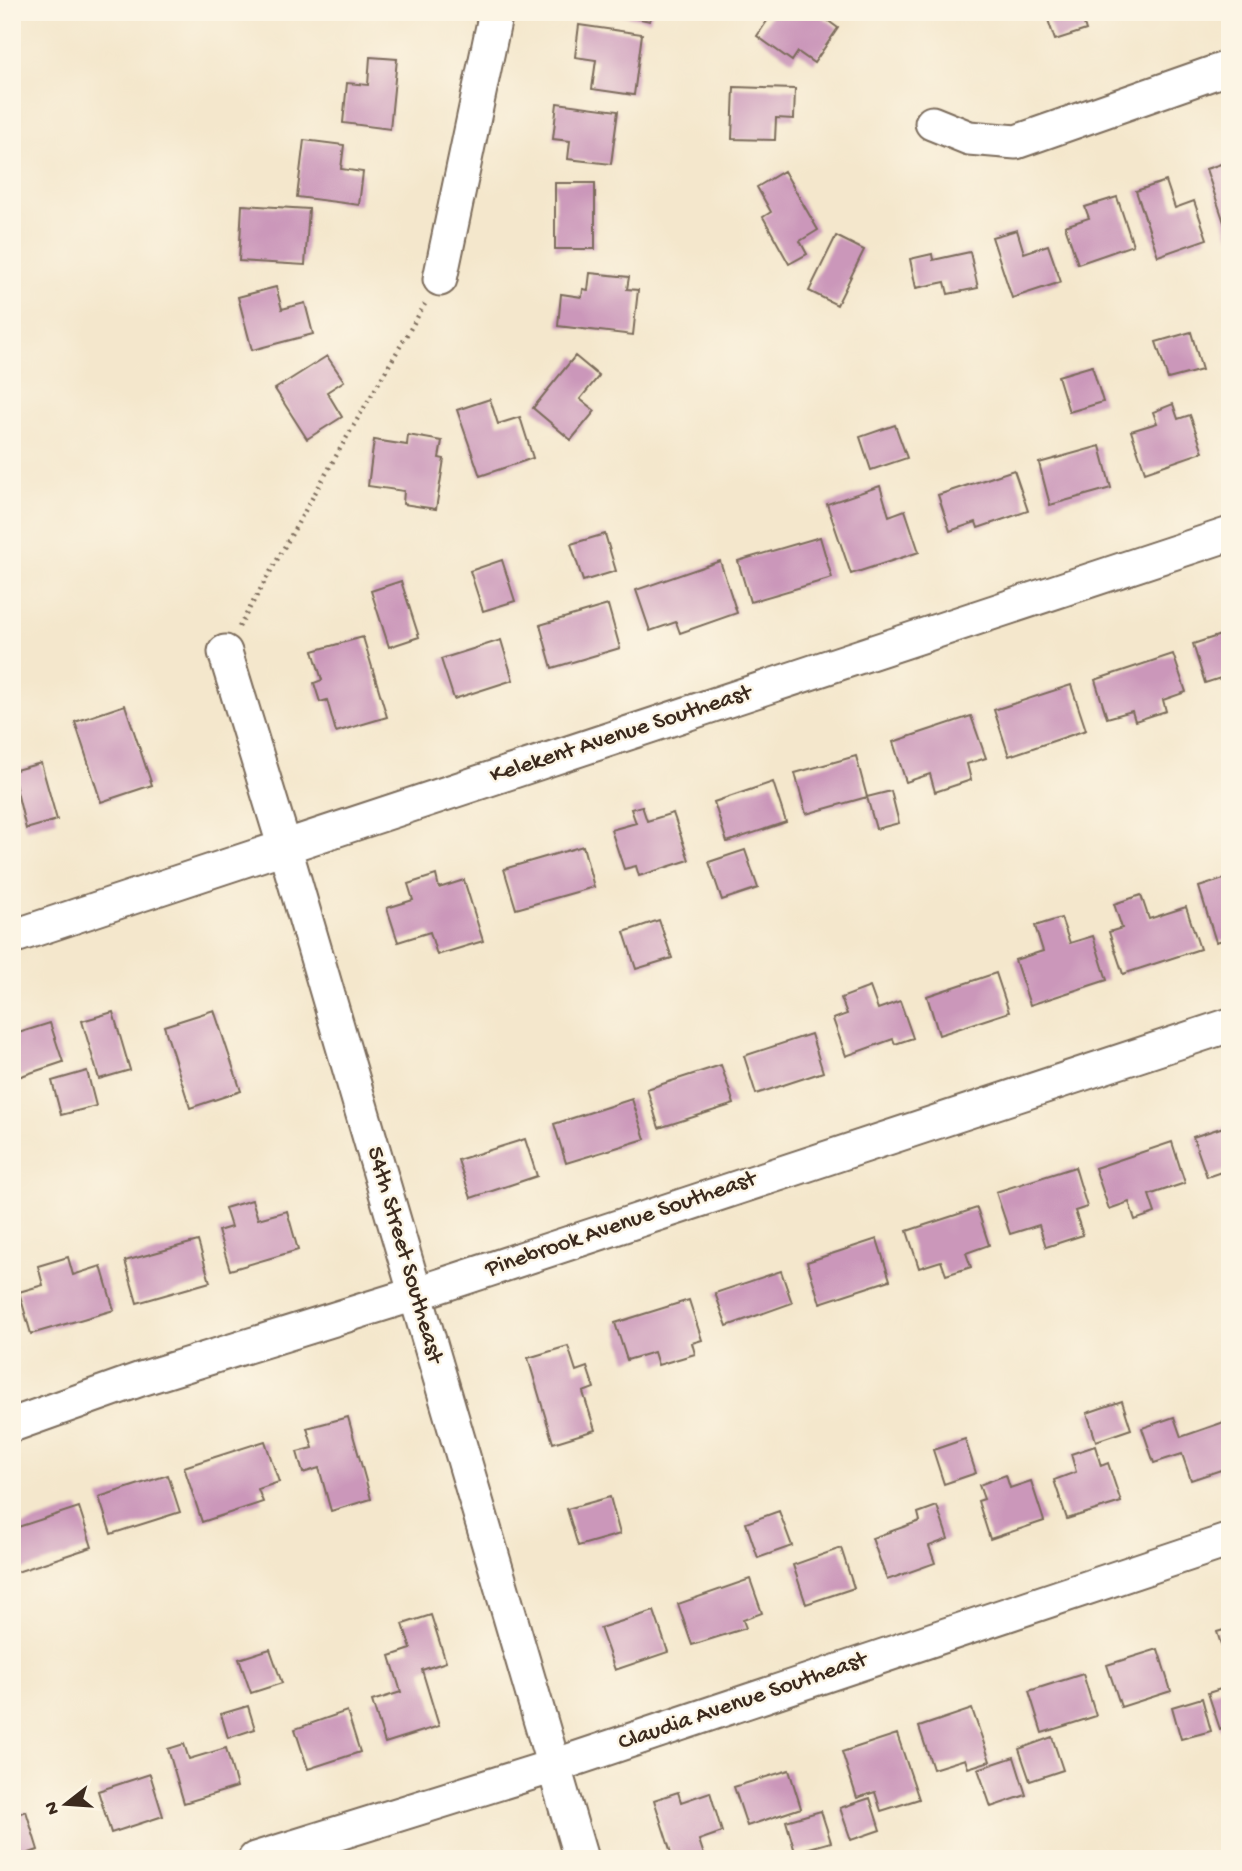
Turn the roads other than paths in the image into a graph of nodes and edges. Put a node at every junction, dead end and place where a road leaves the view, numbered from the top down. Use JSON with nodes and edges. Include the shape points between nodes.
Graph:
{"nodes":[{"id":1,"x":496,"y":12,"type":"edge"},
{"id":2,"x":1230,"y":67,"type":"edge"},
{"id":3,"x":932,"y":122,"type":"dead end"},
{"id":4,"x":440,"y":279,"type":"road end"},
{"id":5,"x":1230,"y":534,"type":"edge"},
{"id":6,"x":225,"y":652,"type":"road end"},
{"id":7,"x":284,"y":845,"type":"junction"},
{"id":8,"x":12,"y":937,"type":"edge"},
{"id":9,"x":1230,"y":1025,"type":"edge"},
{"id":10,"x":415,"y":1294,"type":"junction"},
{"id":11,"x":12,"y":1424,"type":"edge"},
{"id":12,"x":1230,"y":1540,"type":"edge"},
{"id":13,"x":554,"y":1766,"type":"junction"},
{"id":14,"x":255,"y":1859,"type":"edge"},
{"id":15,"x":581,"y":1859,"type":"edge"}],
"edges":[{"from":1,"to":4,"type":"street"},
{"from":2,"to":3,"type":"street","via":[[1016,142],[969,138]]},
{"from":5,"to":7,"type":"street","name":"Kelekent Avenue Southeast"},
{"from":6,"to":7,"type":"street","name":"54th Street Southeast"},
{"from":7,"to":8,"type":"street","name":"Kelekent Avenue Southeast"},
{"from":7,"to":10,"type":"street","name":"54th Street Southeast"},
{"from":9,"to":10,"type":"street","name":"Pinebrook Avenue Southeast"},
{"from":10,"to":11,"type":"street","name":"Pinebrook Avenue Southeast"},
{"from":10,"to":13,"type":"street","name":"54th Street Southeast"},
{"from":12,"to":13,"type":"street","name":"Claudia Avenue Southeast"},
{"from":13,"to":14,"type":"street","name":"Claudia Avenue Southeast"},
{"from":13,"to":15,"type":"street","name":"54th Street Southeast"}]}
